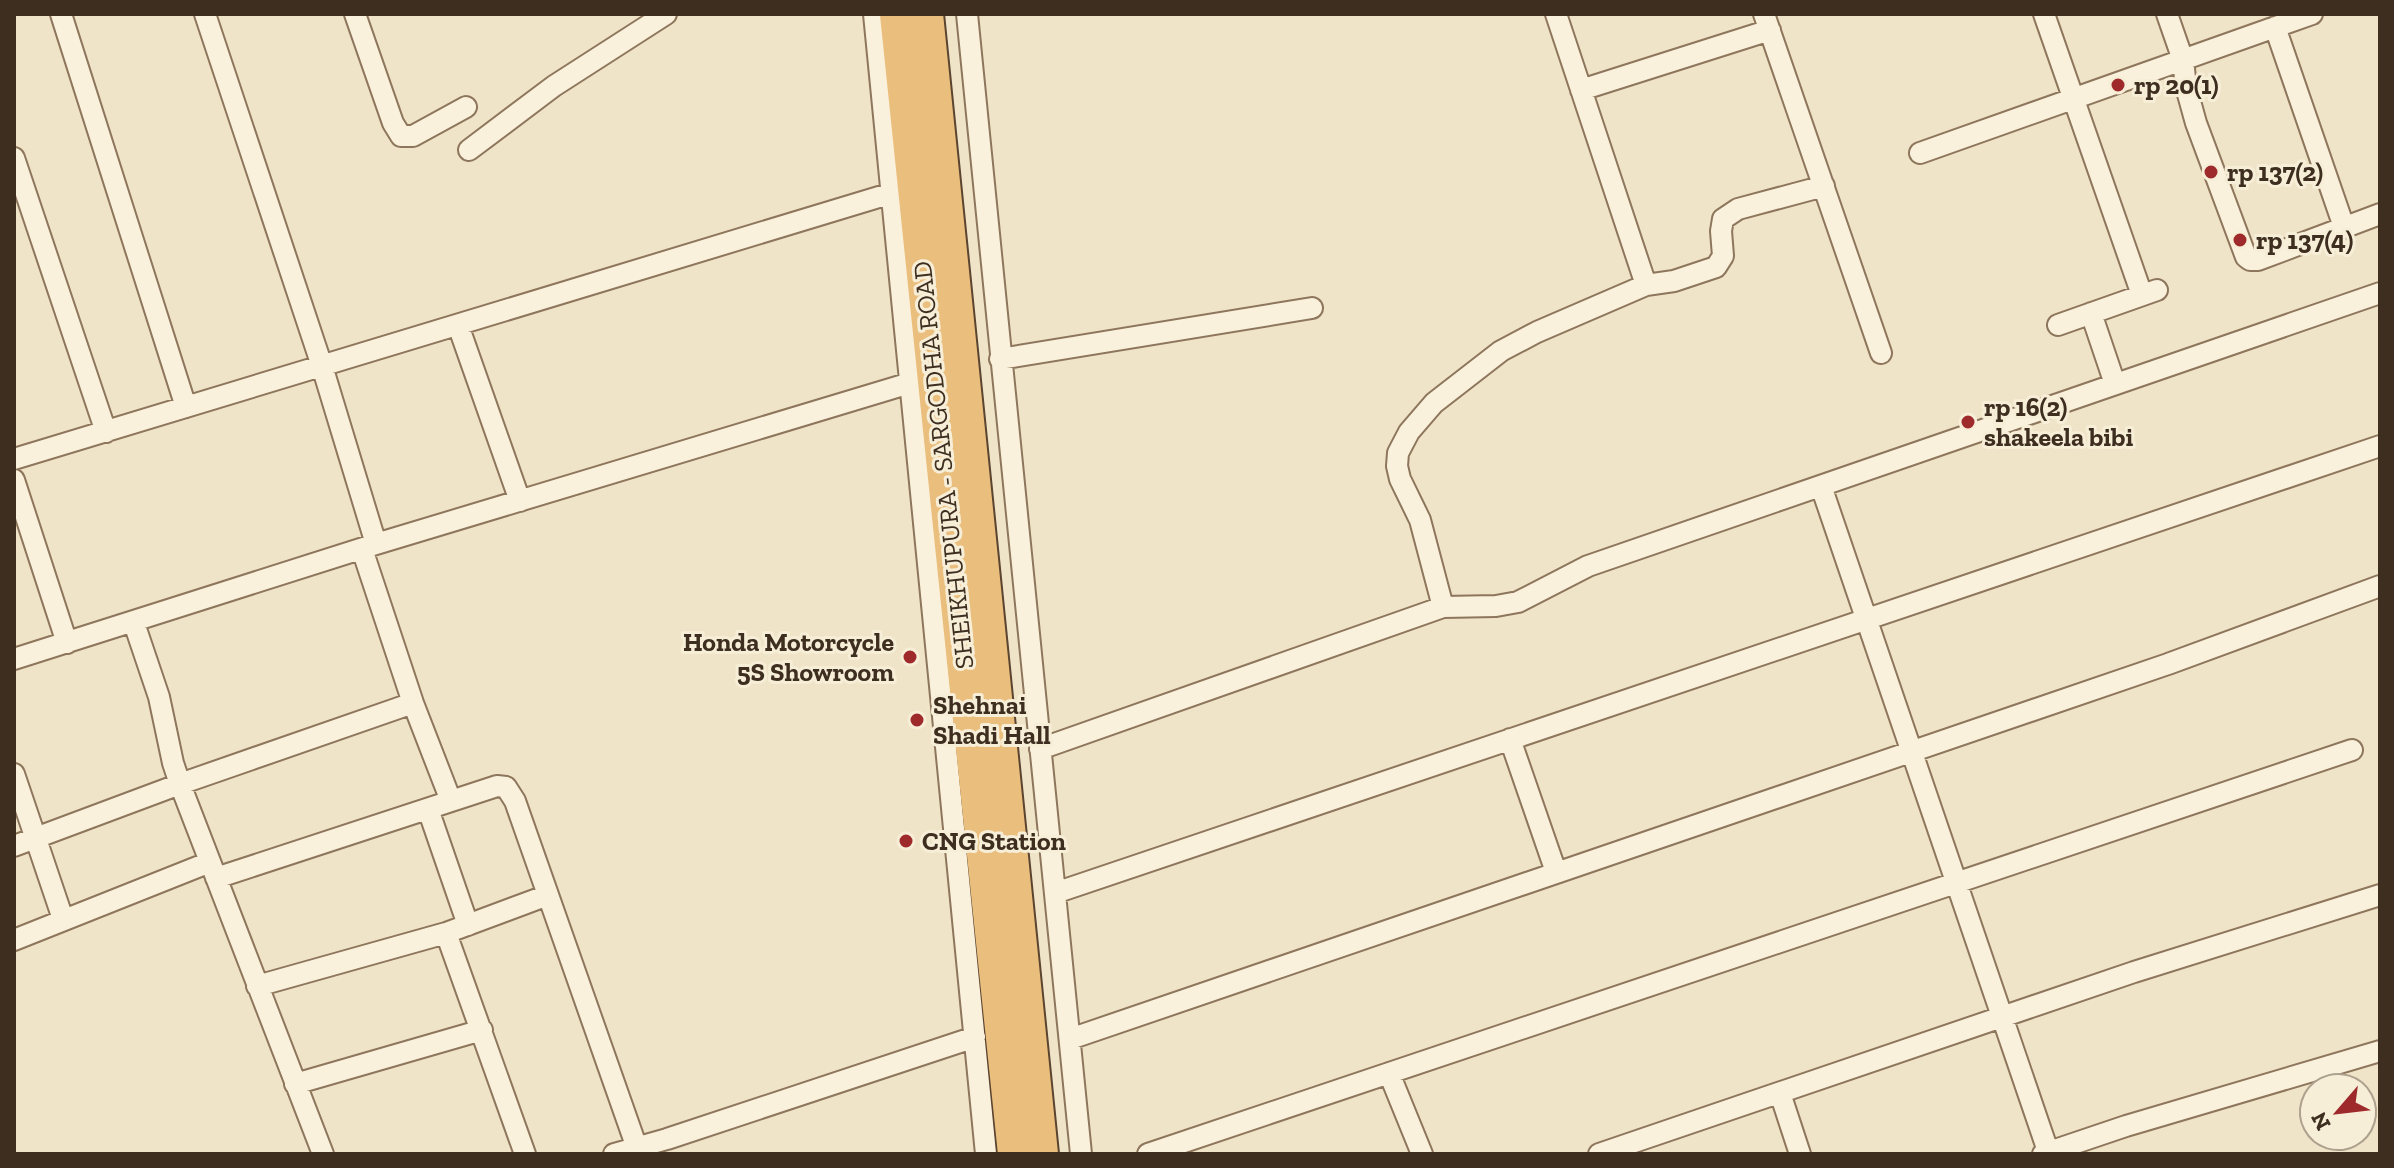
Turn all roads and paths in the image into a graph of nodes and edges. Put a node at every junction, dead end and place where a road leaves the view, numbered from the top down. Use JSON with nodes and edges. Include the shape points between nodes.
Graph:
{"nodes":[{"id":1,"x":61,"y":14,"type":"edge"},
{"id":2,"x":205,"y":14,"type":"edge"},
{"id":3,"x":355,"y":14,"type":"edge"},
{"id":4,"x":666,"y":14,"type":"edge"},
{"id":5,"x":874,"y":14,"type":"edge"},
{"id":6,"x":896,"y":14,"type":"edge"},
{"id":7,"x":927,"y":14,"type":"edge"},
{"id":8,"x":967,"y":14,"type":"edge"},
{"id":9,"x":1556,"y":14,"type":"edge"},
{"id":10,"x":2044,"y":14,"type":"edge"},
{"id":11,"x":2167,"y":14,"type":"edge"},
{"id":12,"x":2312,"y":14,"type":"edge"},
{"id":13,"x":1767,"y":22,"type":"edge"},
{"id":14,"x":2280,"y":22,"type":"edge"},
{"id":15,"x":2183,"y":60,"type":"junction"},
{"id":16,"x":1581,"y":90,"type":"junction"},
{"id":17,"x":2072,"y":99,"type":"junction"},
{"id":18,"x":466,"y":107,"type":"dead end"},
{"id":19,"x":469,"y":150,"type":"dead end"},
{"id":20,"x":1920,"y":153,"type":"dead end"},
{"id":21,"x":14,"y":158,"type":"edge"},
{"id":22,"x":1824,"y":186,"type":"junction"},
{"id":23,"x":892,"y":193,"type":"junction"},
{"id":24,"x":2380,"y":214,"type":"edge"},
{"id":25,"x":2344,"y":227,"type":"junction"},
{"id":26,"x":1646,"y":285,"type":"junction"},
{"id":27,"x":2380,"y":293,"type":"edge"},
{"id":28,"x":1312,"y":308,"type":"dead end"},
{"id":29,"x":2091,"y":313,"type":"junction"},
{"id":30,"x":458,"y":325,"type":"junction"},
{"id":31,"x":2058,"y":325,"type":"dead end"},
{"id":32,"x":1881,"y":353,"type":"dead end"},
{"id":33,"x":1000,"y":359,"type":"junction"},
{"id":34,"x":322,"y":366,"type":"junction"},
{"id":35,"x":910,"y":383,"type":"junction"},
{"id":36,"x":2115,"y":384,"type":"junction"},
{"id":37,"x":186,"y":407,"type":"junction"},
{"id":38,"x":106,"y":432,"type":"junction"},
{"id":39,"x":2380,"y":446,"type":"edge"},
{"id":40,"x":14,"y":459,"type":"edge"},
{"id":41,"x":14,"y":480,"type":"edge"},
{"id":42,"x":1821,"y":486,"type":"junction"},
{"id":43,"x":520,"y":501,"type":"junction"},
{"id":44,"x":369,"y":546,"type":"junction"},
{"id":45,"x":2380,"y":586,"type":"edge"},
{"id":46,"x":1443,"y":607,"type":"junction"},
{"id":47,"x":1865,"y":618,"type":"junction"},
{"id":48,"x":134,"y":623,"type":"junction"},
{"id":49,"x":67,"y":643,"type":"junction"},
{"id":50,"x":14,"y":659,"type":"edge"},
{"id":51,"x":413,"y":703,"type":"junction"},
{"id":52,"x":1510,"y":739,"type":"junction"},
{"id":53,"x":1040,"y":749,"type":"junction"},
{"id":54,"x":1911,"y":750,"type":"junction"},
{"id":55,"x":2352,"y":750,"type":"dead end"},
{"id":56,"x":14,"y":774,"type":"edge"},
{"id":57,"x":180,"y":784,"type":"junction"},
{"id":58,"x":451,"y":801,"type":"junction"},
{"id":59,"x":428,"y":809,"type":"junction"},
{"id":60,"x":34,"y":838,"type":"junction"},
{"id":61,"x":14,"y":846,"type":"edge"},
{"id":62,"x":213,"y":870,"type":"junction"},
{"id":63,"x":1556,"y":872,"type":"junction"},
{"id":64,"x":1958,"y":883,"type":"junction"},
{"id":65,"x":1055,"y":893,"type":"junction"},
{"id":66,"x":548,"y":895,"type":"junction"},
{"id":67,"x":2380,"y":895,"type":"edge"},
{"id":68,"x":63,"y":919,"type":"junction"},
{"id":69,"x":468,"y":925,"type":"junction"},
{"id":70,"x":446,"y":933,"type":"junction"},
{"id":71,"x":14,"y":940,"type":"edge"},
{"id":72,"x":257,"y":986,"type":"junction"},
{"id":73,"x":2003,"y":1016,"type":"junction"},
{"id":74,"x":482,"y":1030,"type":"junction"},
{"id":75,"x":975,"y":1037,"type":"junction"},
{"id":76,"x":1070,"y":1039,"type":"junction"},
{"id":77,"x":2380,"y":1051,"type":"edge"},
{"id":78,"x":1389,"y":1073,"type":"junction"},
{"id":79,"x":295,"y":1084,"type":"junction"},
{"id":80,"x":1780,"y":1093,"type":"junction"},
{"id":81,"x":1659,"y":1145,"type":"edge"},
{"id":82,"x":637,"y":1148,"type":"junction"},
{"id":83,"x":2047,"y":1153,"type":"edge"},
{"id":84,"x":323,"y":1154,"type":"edge"},
{"id":85,"x":525,"y":1154,"type":"edge"},
{"id":86,"x":614,"y":1154,"type":"edge"},
{"id":87,"x":986,"y":1154,"type":"edge"},
{"id":88,"x":1014,"y":1154,"type":"edge"},
{"id":89,"x":1042,"y":1154,"type":"edge"},
{"id":90,"x":1081,"y":1154,"type":"edge"},
{"id":91,"x":1148,"y":1154,"type":"edge"},
{"id":92,"x":1422,"y":1154,"type":"edge"},
{"id":93,"x":1599,"y":1154,"type":"edge"},
{"id":94,"x":1800,"y":1154,"type":"edge"}],
"edges":[{"from":1,"to":37,"type":"street"},
{"from":2,"to":34,"type":"street"},
{"from":3,"to":18,"type":"street","via":[[401,136],[413,136]]},
{"from":4,"to":19,"type":"street","via":[[554,86]]},
{"from":5,"to":23,"type":"street"},
{"from":6,"to":88,"type":"highway","name":"SHEIKHUPURA - SARGODHA ROAD"},
{"from":7,"to":89,"type":"highway","name":"SHEIKHUPURA - SARGODHA ROAD"},
{"from":8,"to":33,"type":"street"},
{"from":9,"to":16,"type":"street"},
{"from":10,"to":17,"type":"street"},
{"from":11,"to":15,"type":"street"},
{"from":12,"to":14,"type":"street"},
{"from":13,"to":16,"type":"street"},
{"from":13,"to":22,"type":"street"},
{"from":14,"to":15,"type":"street"},
{"from":14,"to":25,"type":"street"},
{"from":15,"to":17,"type":"street"},
{"from":15,"to":25,"type":"street","via":[[2190,104],[2246,257],[2255,261]]},
{"from":16,"to":26,"type":"street"},
{"from":17,"to":20,"type":"street"},
{"from":17,"to":29,"type":"street","via":[[2150,293]]},
{"from":21,"to":38,"type":"street"},
{"from":22,"to":26,"type":"street","via":[[1738,209],[1723,219],[1723,256],[1716,267]]},
{"from":22,"to":32,"type":"street"},
{"from":23,"to":30,"type":"street"},
{"from":23,"to":35,"type":"street"},
{"from":24,"to":25,"type":"street"},
{"from":26,"to":46,"type":"street","via":[[1501,351],[1434,403],[1409,432],[1397,466],[1420,520]]},
{"from":27,"to":36,"type":"street"},
{"from":28,"to":33,"type":"street"},
{"from":29,"to":31,"type":"street"},
{"from":29,"to":36,"type":"street"},
{"from":30,"to":34,"type":"street"},
{"from":30,"to":43,"type":"street"},
{"from":33,"to":53,"type":"street"},
{"from":34,"to":37,"type":"street"},
{"from":34,"to":44,"type":"street"},
{"from":35,"to":43,"type":"street"},
{"from":35,"to":75,"type":"street"},
{"from":36,"to":42,"type":"street"},
{"from":37,"to":38,"type":"street"},
{"from":38,"to":40,"type":"street"},
{"from":39,"to":47,"type":"street"},
{"from":41,"to":49,"type":"street"},
{"from":42,"to":46,"type":"street","via":[[1588,566],[1518,602]]},
{"from":42,"to":47,"type":"street"},
{"from":43,"to":44,"type":"street"},
{"from":44,"to":48,"type":"street"},
{"from":44,"to":51,"type":"street"},
{"from":45,"to":54,"type":"street"},
{"from":46,"to":53,"type":"street"},
{"from":47,"to":52,"type":"street"},
{"from":47,"to":54,"type":"street"},
{"from":48,"to":49,"type":"street"},
{"from":48,"to":57,"type":"street"},
{"from":49,"to":50,"type":"street"},
{"from":51,"to":57,"type":"street"},
{"from":51,"to":58,"type":"street"},
{"from":52,"to":63,"type":"street"},
{"from":52,"to":65,"type":"street"},
{"from":53,"to":65,"type":"street"},
{"from":54,"to":63,"type":"street"},
{"from":54,"to":64,"type":"street"},
{"from":55,"to":64,"type":"street"},
{"from":56,"to":60,"type":"street"},
{"from":57,"to":60,"type":"street"},
{"from":57,"to":62,"type":"street"},
{"from":58,"to":59,"type":"street"},
{"from":58,"to":66,"type":"street","via":[[506,787]]},
{"from":59,"to":62,"type":"street"},
{"from":59,"to":69,"type":"street"},
{"from":60,"to":61,"type":"street"},
{"from":60,"to":68,"type":"street"},
{"from":62,"to":68,"type":"street"},
{"from":62,"to":72,"type":"street"},
{"from":63,"to":76,"type":"street"},
{"from":64,"to":73,"type":"street"},
{"from":64,"to":78,"type":"street"},
{"from":65,"to":76,"type":"street"},
{"from":66,"to":69,"type":"street"},
{"from":66,"to":82,"type":"street"},
{"from":67,"to":73,"type":"street"},
{"from":68,"to":71,"type":"street"},
{"from":69,"to":70,"type":"street"},
{"from":70,"to":72,"type":"street"},
{"from":70,"to":74,"type":"street"},
{"from":72,"to":79,"type":"street"},
{"from":73,"to":80,"type":"street"},
{"from":73,"to":83,"type":"street"},
{"from":74,"to":79,"type":"street"},
{"from":74,"to":85,"type":"street"},
{"from":75,"to":82,"type":"street"},
{"from":75,"to":87,"type":"street"},
{"from":76,"to":90,"type":"street"},
{"from":77,"to":83,"type":"street"},
{"from":78,"to":91,"type":"street"},
{"from":78,"to":92,"type":"street"},
{"from":79,"to":84,"type":"street"},
{"from":80,"to":81,"type":"street"},
{"from":80,"to":94,"type":"street"},
{"from":81,"to":93,"type":"street"},
{"from":82,"to":86,"type":"street"}]}
